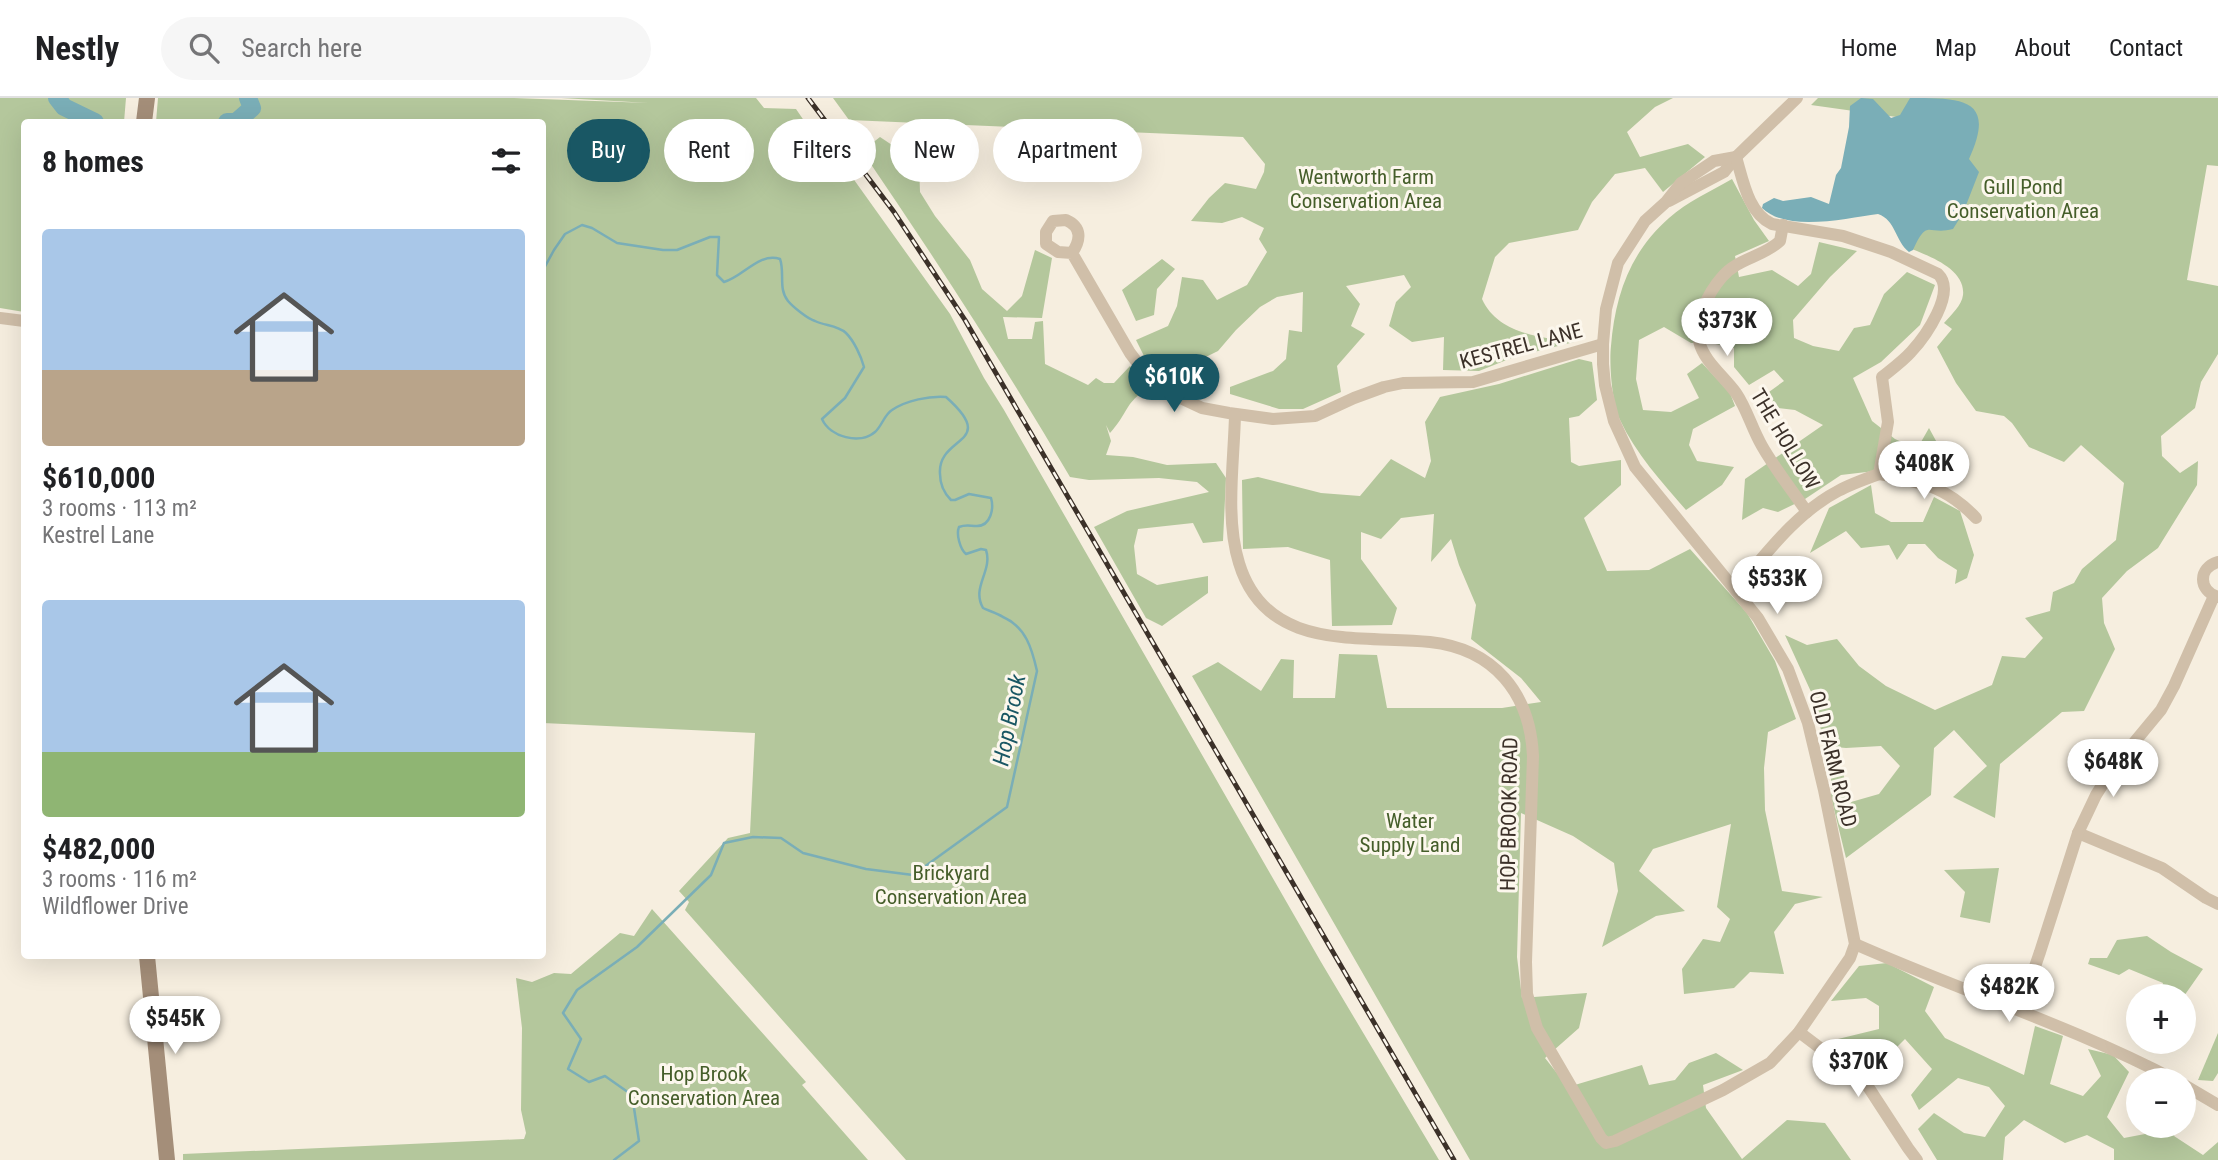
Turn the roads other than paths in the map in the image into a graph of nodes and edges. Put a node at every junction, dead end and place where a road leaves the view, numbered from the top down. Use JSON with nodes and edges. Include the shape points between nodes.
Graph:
{"nodes":[{"id":1,"x":146,"y":98,"type":"edge"},
{"id":2,"x":1797,"y":98,"type":"edge"},
{"id":3,"x":144,"y":119,"type":"edge"},
{"id":4,"x":1736,"y":157,"type":"junction"},
{"id":5,"x":1783,"y":225,"type":"junction"},
{"id":6,"x":1072,"y":253,"type":"dead end"},
{"id":7,"x":0,"y":318,"type":"edge"},
{"id":8,"x":21,"y":321,"type":"edge"},
{"id":9,"x":1603,"y":344,"type":"junction"},
{"id":10,"x":1235,"y":415,"type":"junction"},
{"id":11,"x":1879,"y":474,"type":"junction"},
{"id":12,"x":1807,"y":512,"type":"junction"},
{"id":13,"x":1976,"y":518,"type":"dead end"},
{"id":14,"x":2218,"y":562,"type":"edge"},
{"id":15,"x":1736,"y":589,"type":"junction"},
{"id":16,"x":2216,"y":596,"type":"edge"},
{"id":17,"x":2078,"y":833,"type":"junction"},
{"id":18,"x":2218,"y":904,"type":"edge"},
{"id":19,"x":1855,"y":944,"type":"junction"},
{"id":20,"x":147,"y":959,"type":"edge"},
{"id":21,"x":2020,"y":1010,"type":"junction"},
{"id":22,"x":1799,"y":1032,"type":"junction"},
{"id":23,"x":2153,"y":1068,"type":"edge"},
{"id":24,"x":2196,"y":1092,"type":"edge"},
{"id":25,"x":2218,"y":1105,"type":"edge"},
{"id":26,"x":167,"y":1160,"type":"edge"},
{"id":27,"x":1917,"y":1160,"type":"edge"}],
"edges":[{"from":1,"to":3,"type":"main road"},
{"from":2,"to":4,"type":"street","name":"OLD FARM ROAD"},
{"from":4,"to":5,"type":"street","via":[[1758,214]]},
{"from":4,"to":9,"type":"street","name":"OLD FARM ROAD","via":[[1724,172],[1666,202],[1645,221],[1618,263]]},
{"from":5,"to":11,"type":"street","via":[[1843,236],[1891,252],[1944,280],[1938,313],[1914,348],[1882,377],[1888,422]]},
{"from":5,"to":12,"type":"street","name":"THE HOLLOW","via":[[1776,244],[1734,265],[1713,288],[1702,314],[1699,340]]},
{"from":6,"to":10,"type":"street","name":"KESTREL LANE","via":[[1146,374],[1177,397]]},
{"from":7,"to":8,"type":"street"},
{"from":9,"to":10,"type":"street","name":"KESTREL LANE","via":[[1473,382],[1384,387],[1315,416],[1273,419]]},
{"from":9,"to":15,"type":"street","name":"OLD FARM ROAD","via":[[1610,405],[1636,467]]},
{"from":10,"to":22,"type":"street","name":"HOP BROOK ROAD","via":[[1235,549],[1249,586],[1266,607],[1290,625],[1315,634],[1432,642],[1464,650],[1493,666],[1517,693],[1532,749],[1527,994],[1542,1038],[1605,1143],[1745,1079],[1770,1063]]},
{"from":11,"to":12,"type":"street","via":[[1838,491]]},
{"from":11,"to":13,"type":"street","via":[[1936,487]]},
{"from":12,"to":15,"type":"street"},
{"from":14,"to":16,"type":"street","via":[[2207,567],[2203,578],[2205,588]]},
{"from":15,"to":19,"type":"street","name":"OLD FARM ROAD","via":[[1776,646],[1799,696],[1824,790]]},
{"from":16,"to":17,"type":"street","via":[[2161,710],[2113,768]]},
{"from":17,"to":18,"type":"street","via":[[2162,868]]},
{"from":17,"to":21,"type":"street"},
{"from":19,"to":21,"type":"street"},
{"from":19,"to":22,"type":"street"},
{"from":20,"to":26,"type":"main road"},
{"from":21,"to":23,"type":"street"},
{"from":22,"to":27,"type":"street","via":[[1865,1082]]},
{"from":24,"to":25,"type":"street"}]}
